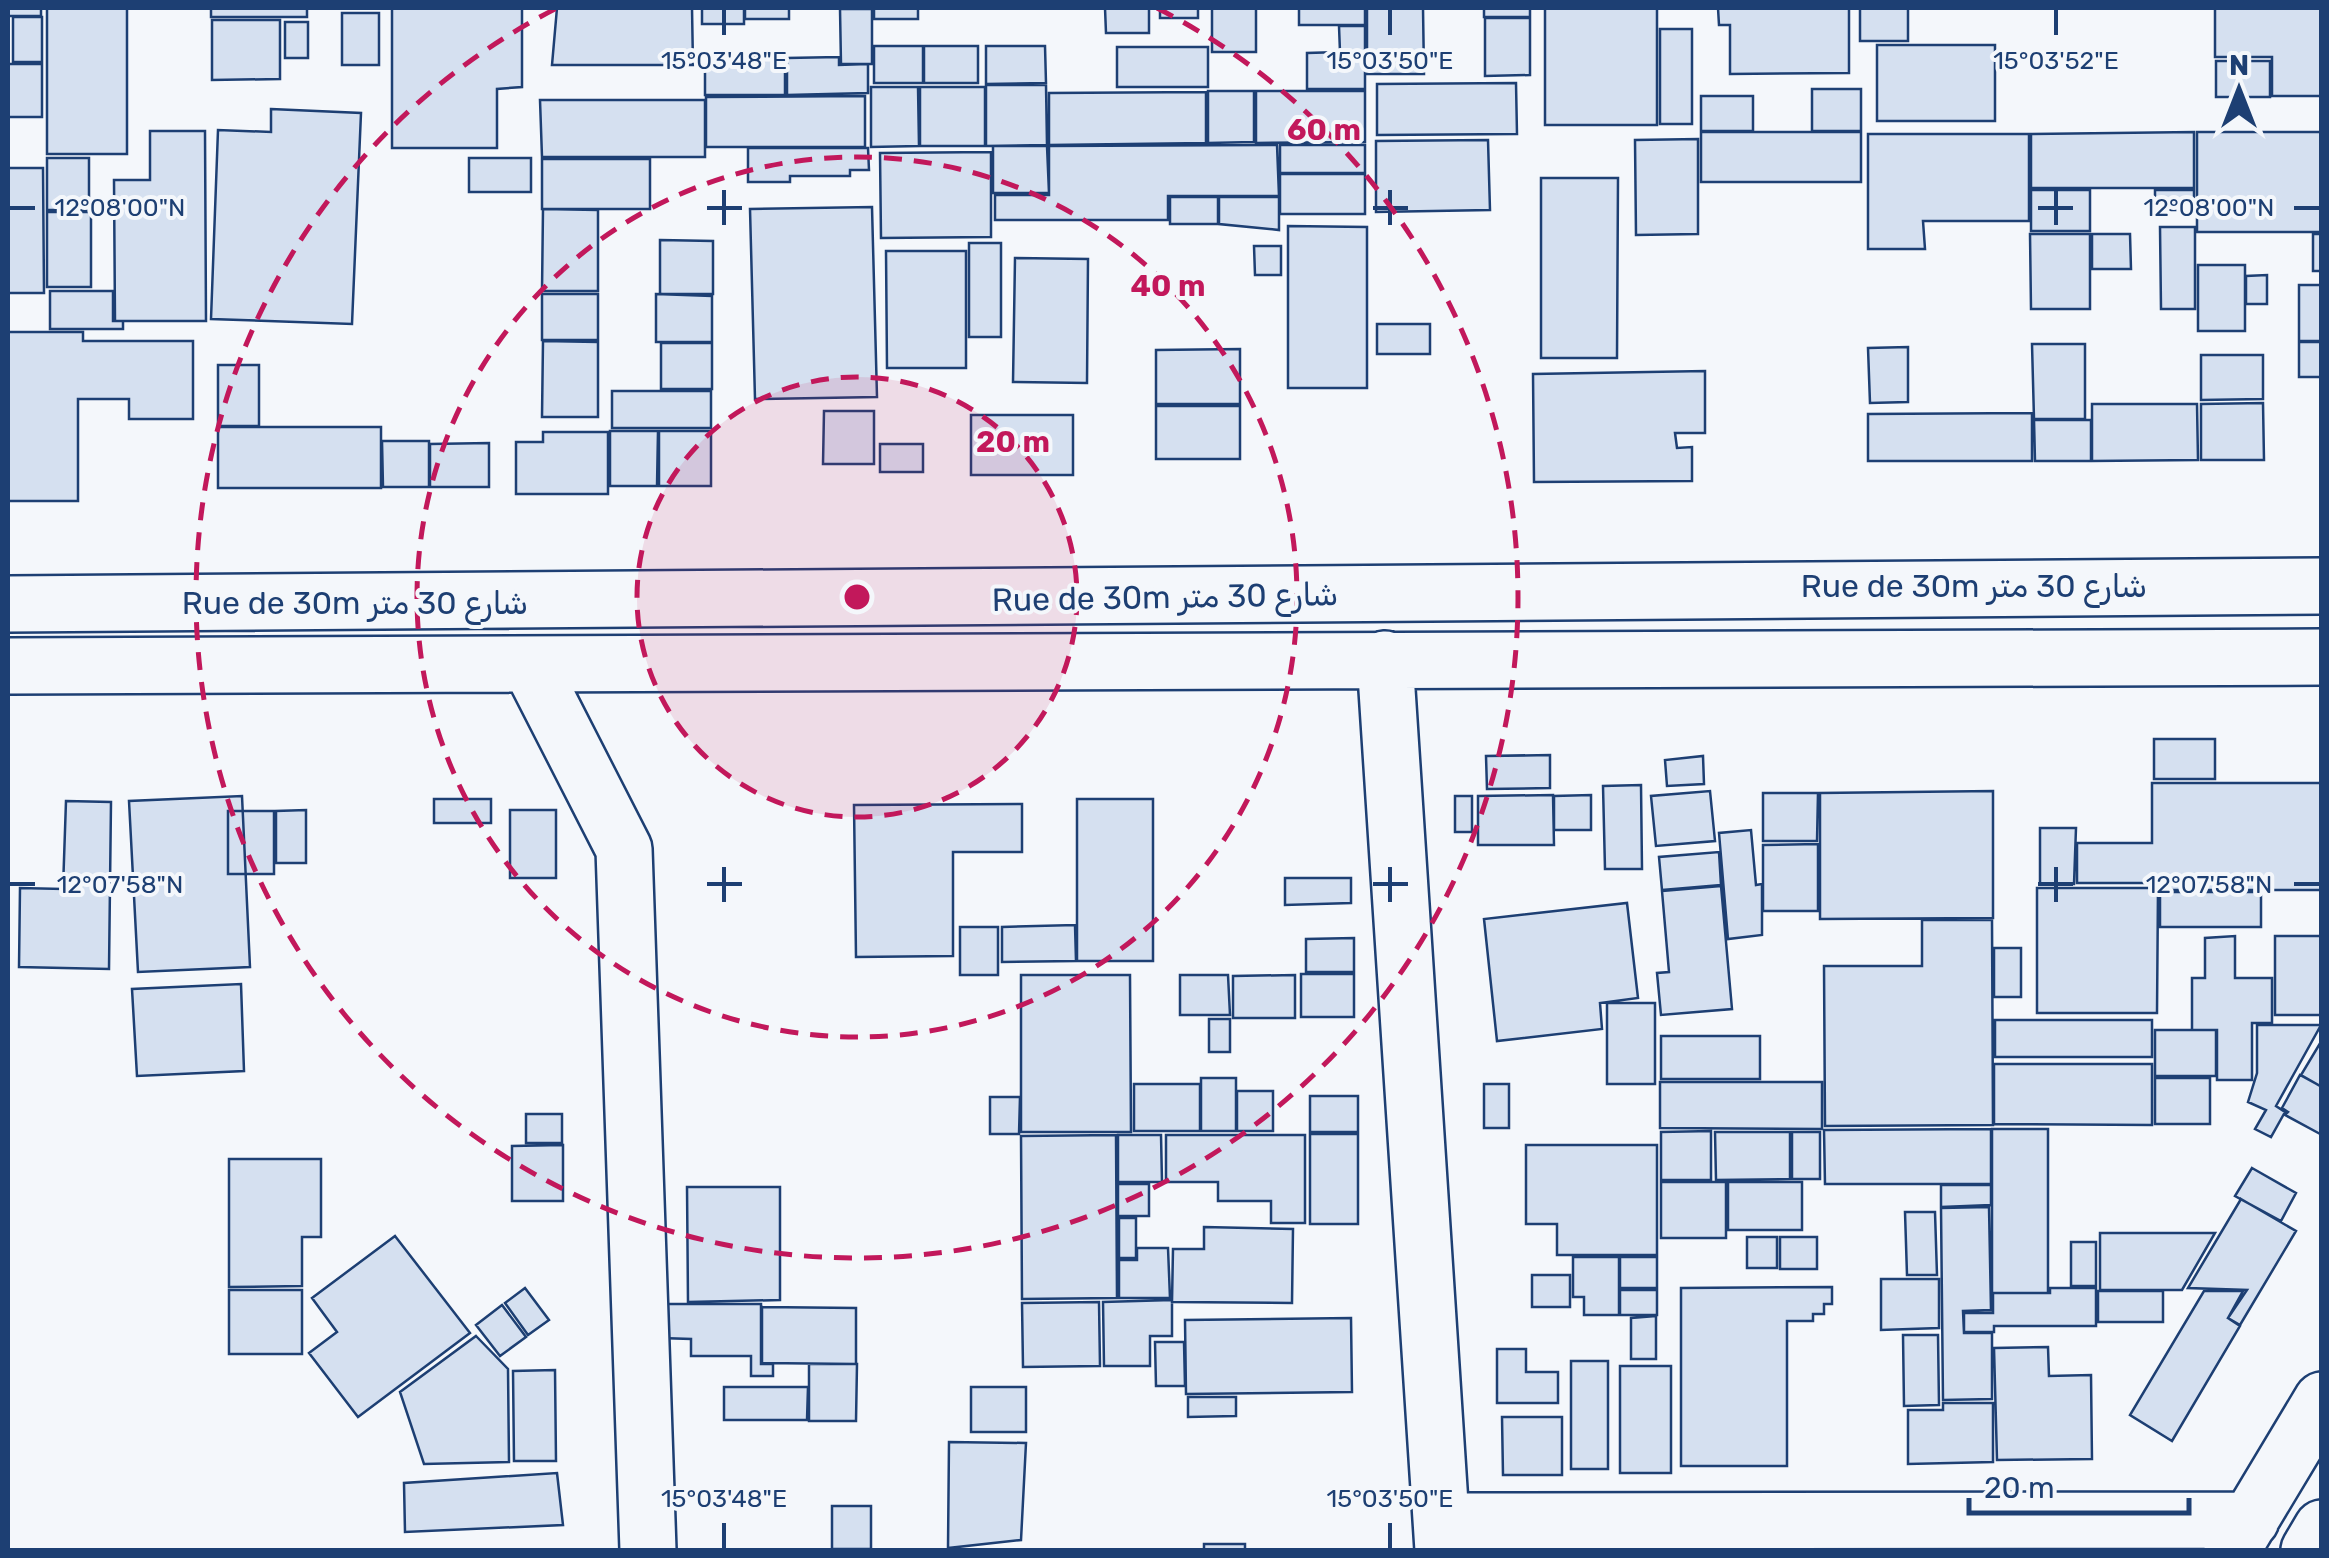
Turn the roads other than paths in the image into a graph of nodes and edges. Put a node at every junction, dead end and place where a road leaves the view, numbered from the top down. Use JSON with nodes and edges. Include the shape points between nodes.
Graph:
{"nodes":[{"id":1,"x":2322,"y":586,"type":"edge"},
{"id":2,"x":8,"y":604,"type":"edge"},
{"id":3,"x":1385,"y":658,"type":"junction"},
{"id":4,"x":2322,"y":658,"type":"edge"},
{"id":5,"x":530,"y":665,"type":"junction"},
{"id":6,"x":8,"y":666,"type":"edge"},
{"id":7,"x":2322,"y":1400,"type":"edge"},
{"id":8,"x":2322,"y":1528,"type":"edge"},
{"id":9,"x":2241,"y":1535,"type":"edge"},
{"id":10,"x":1442,"y":1536,"type":"edge"},
{"id":11,"x":648,"y":1550,"type":"edge"},
{"id":12,"x":2308,"y":1550,"type":"edge"}],
"edges":[{"from":1,"to":2,"type":"street","name":"Rue de 30m شارع 30 متر"},
{"from":3,"to":4,"type":"street","name":"Rue de 30m شارع 30 متر"},
{"from":3,"to":5,"type":"street","name":"Rue de 30m شارع 30 متر"},
{"from":3,"to":10,"type":"street"},
{"from":5,"to":6,"type":"street","name":"Rue de 30m شارع 30 متر"},
{"from":5,"to":11,"type":"street","via":[[624,848]]},
{"from":7,"to":9,"type":"street"},
{"from":8,"to":12,"type":"street"},
{"from":9,"to":10,"type":"street"}]}
